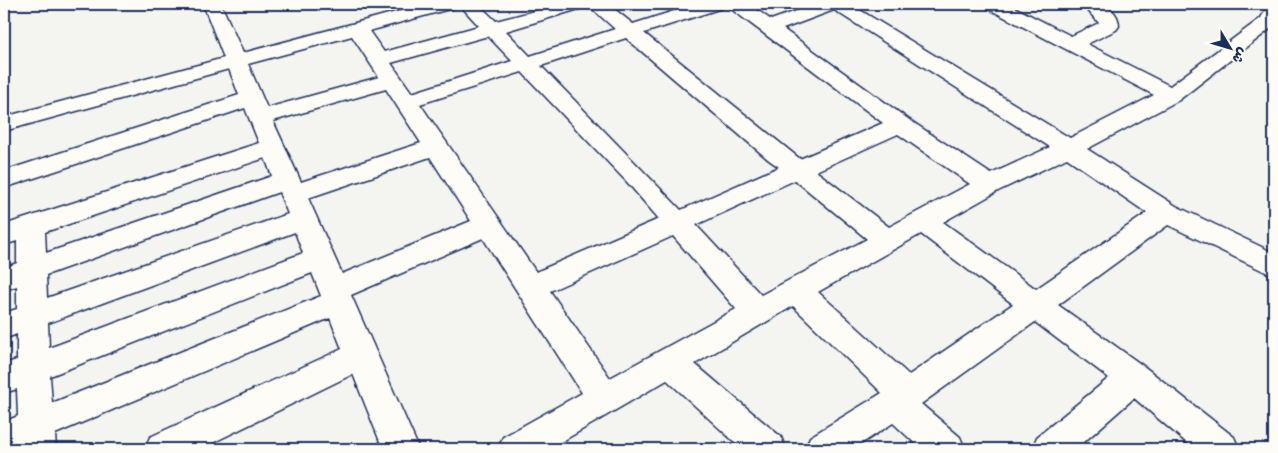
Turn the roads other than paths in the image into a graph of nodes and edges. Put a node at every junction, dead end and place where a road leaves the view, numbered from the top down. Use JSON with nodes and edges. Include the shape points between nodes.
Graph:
{"nodes":[{"id":1,"x":212,"y":4,"type":"edge"},
{"id":2,"x":446,"y":4,"type":"edge"},
{"id":3,"x":468,"y":4,"type":"edge"},
{"id":4,"x":581,"y":4,"type":"edge"},
{"id":5,"x":597,"y":4,"type":"edge"},
{"id":6,"x":714,"y":4,"type":"edge"},
{"id":7,"x":736,"y":4,"type":"edge"},
{"id":8,"x":833,"y":4,"type":"edge"},
{"id":9,"x":837,"y":4,"type":"edge"},
{"id":10,"x":994,"y":4,"type":"edge"},
{"id":11,"x":1091,"y":4,"type":"edge"},
{"id":12,"x":1274,"y":11,"type":"edge"},
{"id":13,"x":770,"y":27,"type":"junction"},
{"id":14,"x":357,"y":28,"type":"junction"},
{"id":15,"x":492,"y":28,"type":"junction"},
{"id":16,"x":628,"y":31,"type":"junction"},
{"id":17,"x":1072,"y":43,"type":"junction"},
{"id":18,"x":237,"y":61,"type":"junction"},
{"id":19,"x":526,"y":63,"type":"junction"},
{"id":20,"x":386,"y":70,"type":"junction"},
{"id":21,"x":1171,"y":95,"type":"junction"},
{"id":22,"x":408,"y":101,"type":"junction"},
{"id":23,"x":256,"y":107,"type":"junction"},
{"id":24,"x":4,"y":124,"type":"edge"},
{"id":25,"x":900,"y":124,"type":"junction"},
{"id":26,"x":438,"y":146,"type":"junction"},
{"id":27,"x":273,"y":147,"type":"junction"},
{"id":28,"x":1069,"y":148,"type":"junction"},
{"id":29,"x":796,"y":169,"type":"junction"},
{"id":30,"x":4,"y":180,"type":"edge"},
{"id":31,"x":989,"y":185,"type":"junction"},
{"id":32,"x":147,"y":188,"type":"junction"},
{"id":33,"x":294,"y":198,"type":"junction"},
{"id":34,"x":1166,"y":213,"type":"junction"},
{"id":35,"x":922,"y":221,"type":"junction"},
{"id":36,"x":677,"y":222,"type":"junction"},
{"id":37,"x":490,"y":224,"type":"junction"},
{"id":38,"x":155,"y":228,"type":"junction"},
{"id":39,"x":18,"y":231,"type":"edge"},
{"id":40,"x":887,"y":240,"type":"junction"},
{"id":41,"x":320,"y":258,"type":"junction"},
{"id":42,"x":1274,"y":265,"type":"edge"},
{"id":43,"x":18,"y":274,"type":"edge"},
{"id":44,"x":531,"y":287,"type":"junction"},
{"id":45,"x":796,"y":290,"type":"junction"},
{"id":46,"x":336,"y":296,"type":"junction"},
{"id":47,"x":1036,"y":306,"type":"junction"},
{"id":48,"x":757,"y":312,"type":"junction"},
{"id":49,"x":18,"y":321,"type":"edge"},
{"id":50,"x":361,"y":355,"type":"junction"},
{"id":51,"x":670,"y":362,"type":"junction"},
{"id":52,"x":33,"y":368,"type":"junction"},
{"id":53,"x":1134,"y":378,"type":"junction"},
{"id":54,"x":4,"y":379,"type":"edge"},
{"id":55,"x":605,"y":398,"type":"junction"},
{"id":56,"x":901,"y":399,"type":"junction"},
{"id":57,"x":37,"y":437,"type":"edge"},
{"id":58,"x":4,"y":439,"type":"edge"},
{"id":59,"x":163,"y":449,"type":"edge"},
{"id":60,"x":401,"y":449,"type":"edge"},
{"id":61,"x":516,"y":449,"type":"edge"},
{"id":62,"x":768,"y":449,"type":"edge"},
{"id":63,"x":823,"y":449,"type":"edge"},
{"id":64,"x":947,"y":449,"type":"edge"},
{"id":65,"x":1050,"y":449,"type":"edge"},
{"id":66,"x":1221,"y":449,"type":"edge"}],
"edges":[{"from":1,"to":18,"type":"street"},
{"from":2,"to":14,"type":"street"},
{"from":3,"to":15,"type":"street"},
{"from":4,"to":15,"type":"street"},
{"from":5,"to":16,"type":"street"},
{"from":6,"to":16,"type":"street"},
{"from":7,"to":13,"type":"street"},
{"from":8,"to":13,"type":"street"},
{"from":9,"to":28,"type":"street"},
{"from":10,"to":17,"type":"street"},
{"from":11,"to":17,"type":"street","via":[[1109,19],[1110,26]]},
{"from":12,"to":21,"type":"street","via":[[1269,21]]},
{"from":13,"to":25,"type":"street"},
{"from":14,"to":18,"type":"street"},
{"from":14,"to":20,"type":"street"},
{"from":15,"to":19,"type":"street"},
{"from":15,"to":20,"type":"street"},
{"from":16,"to":19,"type":"street"},
{"from":16,"to":29,"type":"street"},
{"from":17,"to":21,"type":"street"},
{"from":18,"to":23,"type":"street"},
{"from":18,"to":24,"type":"street"},
{"from":19,"to":22,"type":"street"},
{"from":19,"to":36,"type":"street"},
{"from":20,"to":22,"type":"street"},
{"from":20,"to":23,"type":"street"},
{"from":21,"to":28,"type":"street"},
{"from":22,"to":26,"type":"street"},
{"from":23,"to":27,"type":"street"},
{"from":23,"to":30,"type":"street"},
{"from":25,"to":29,"type":"street"},
{"from":25,"to":31,"type":"street"},
{"from":26,"to":33,"type":"street"},
{"from":26,"to":37,"type":"street"},
{"from":27,"to":32,"type":"street"},
{"from":27,"to":33,"type":"street"},
{"from":28,"to":31,"type":"street"},
{"from":28,"to":34,"type":"street"},
{"from":29,"to":36,"type":"street"},
{"from":29,"to":40,"type":"street"},
{"from":31,"to":35,"type":"street"},
{"from":32,"to":38,"type":"street"},
{"from":32,"to":39,"type":"street"},
{"from":33,"to":38,"type":"street"},
{"from":33,"to":41,"type":"street"},
{"from":33,"to":49,"type":"street"},
{"from":34,"to":42,"type":"street"},
{"from":34,"to":47,"type":"street"},
{"from":35,"to":40,"type":"street"},
{"from":35,"to":47,"type":"street"},
{"from":36,"to":44,"type":"street"},
{"from":36,"to":48,"type":"street"},
{"from":37,"to":44,"type":"street"},
{"from":37,"to":46,"type":"street"},
{"from":38,"to":43,"type":"street"},
{"from":39,"to":43,"type":"street"},
{"from":40,"to":45,"type":"street"},
{"from":41,"to":46,"type":"street"},
{"from":41,"to":52,"type":"street"},
{"from":43,"to":49,"type":"street"},
{"from":44,"to":55,"type":"street"},
{"from":45,"to":48,"type":"street"},
{"from":45,"to":56,"type":"street"},
{"from":46,"to":50,"type":"street"},
{"from":46,"to":57,"type":"street"},
{"from":47,"to":53,"type":"street"},
{"from":47,"to":56,"type":"street"},
{"from":48,"to":51,"type":"street"},
{"from":49,"to":52,"type":"street"},
{"from":50,"to":59,"type":"street"},
{"from":50,"to":60,"type":"street"},
{"from":51,"to":55,"type":"street"},
{"from":51,"to":62,"type":"street"},
{"from":52,"to":54,"type":"street"},
{"from":52,"to":57,"type":"street"},
{"from":53,"to":65,"type":"street"},
{"from":53,"to":66,"type":"street"},
{"from":55,"to":61,"type":"street"},
{"from":56,"to":63,"type":"street"},
{"from":56,"to":64,"type":"street"},
{"from":57,"to":58,"type":"street"}]}
